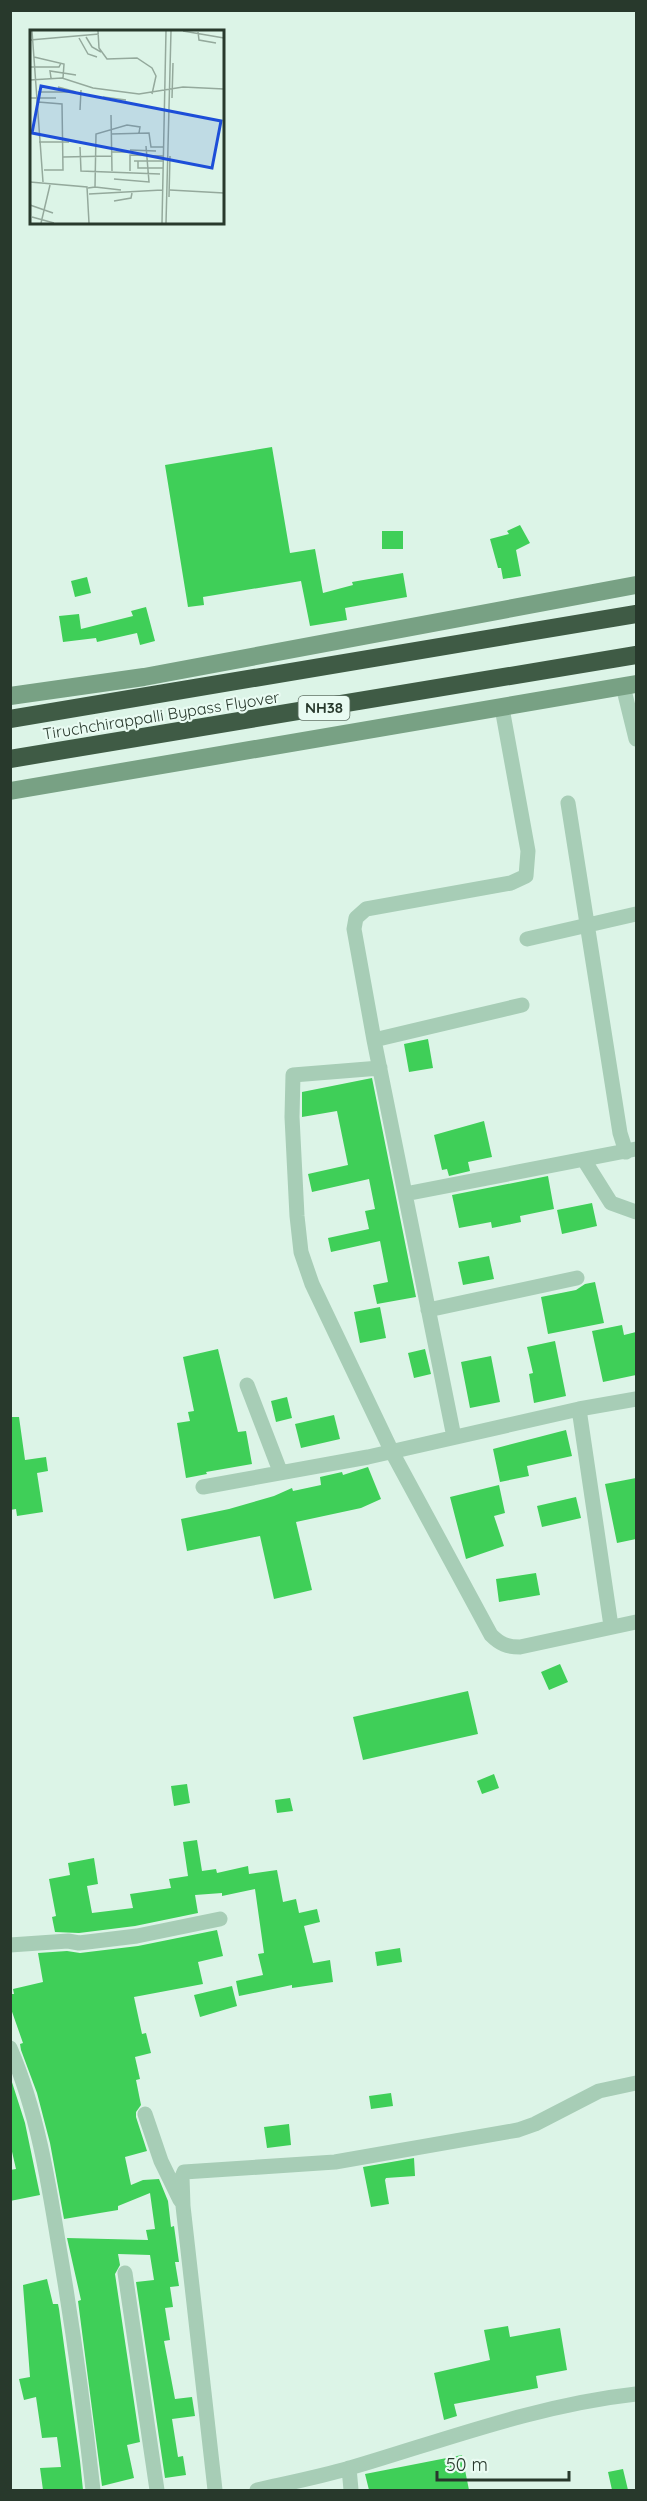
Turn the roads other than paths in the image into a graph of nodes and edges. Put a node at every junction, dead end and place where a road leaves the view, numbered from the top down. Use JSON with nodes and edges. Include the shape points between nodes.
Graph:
{"nodes":[{"id":1,"x":636,"y":585,"type":"edge"},
{"id":2,"x":636,"y":615,"type":"edge"},
{"id":3,"x":636,"y":655,"type":"edge"},
{"id":4,"x":630,"y":685,"type":"edge"},
{"id":5,"x":10,"y":696,"type":"edge"},
{"id":6,"x":502,"y":708,"type":"junction"},
{"id":7,"x":10,"y":718,"type":"edge"},
{"id":8,"x":636,"y":739,"type":"edge"},
{"id":9,"x":10,"y":759,"type":"edge"},
{"id":10,"x":10,"y":791,"type":"edge"},
{"id":11,"x":568,"y":802,"type":"dead end"},
{"id":12,"x":636,"y":914,"type":"edge"},
{"id":13,"x":587,"y":925,"type":"junction"},
{"id":14,"x":527,"y":939,"type":"dead end"},
{"id":15,"x":522,"y":1005,"type":"dead end"},
{"id":16,"x":374,"y":1040,"type":"junction"},
{"id":17,"x":380,"y":1068,"type":"junction"},
{"id":18,"x":631,"y":1150,"type":"edge"},
{"id":19,"x":584,"y":1160,"type":"junction"},
{"id":20,"x":405,"y":1194,"type":"junction"},
{"id":21,"x":636,"y":1212,"type":"edge"},
{"id":22,"x":577,"y":1278,"type":"dead end"},
{"id":23,"x":428,"y":1310,"type":"junction"},
{"id":24,"x":247,"y":1385,"type":"dead end"},
{"id":25,"x":636,"y":1399,"type":"edge"},
{"id":26,"x":579,"y":1409,"type":"junction"},
{"id":27,"x":454,"y":1437,"type":"junction"},
{"id":28,"x":392,"y":1452,"type":"junction"},
{"id":29,"x":280,"y":1471,"type":"junction"},
{"id":30,"x":203,"y":1487,"type":"dead end"},
{"id":31,"x":636,"y":1622,"type":"edge"},
{"id":32,"x":611,"y":1626,"type":"junction"},
{"id":33,"x":220,"y":1919,"type":"dead end"},
{"id":34,"x":10,"y":1945,"type":"edge"},
{"id":35,"x":10,"y":2048,"type":"edge"},
{"id":36,"x":636,"y":2083,"type":"edge"},
{"id":37,"x":145,"y":2114,"type":"dead end"},
{"id":38,"x":183,"y":2206,"type":"junction"},
{"id":39,"x":125,"y":2273,"type":"dead end"},
{"id":40,"x":636,"y":2394,"type":"edge"},
{"id":41,"x":349,"y":2468,"type":"junction"},
{"id":42,"x":93,"y":2490,"type":"edge"},
{"id":43,"x":157,"y":2490,"type":"edge"},
{"id":44,"x":215,"y":2490,"type":"edge"},
{"id":45,"x":257,"y":2490,"type":"edge"},
{"id":46,"x":351,"y":2490,"type":"edge"}],
"edges":[{"from":1,"to":5,"type":"street","via":[[144,677]]},
{"from":2,"to":7,"type":"highway","name":"Tiruchchirappalli Bypass Flyover"},
{"from":3,"to":9,"type":"highway","name":"Tiruchchirappalli Bypass Flyover","number":"NH38"},
{"from":4,"to":6,"type":"street"},
{"from":4,"to":8,"type":"street"},
{"from":6,"to":10,"type":"street"},
{"from":6,"to":16,"type":"street","via":[[528,850],[526,876],[511,883],[366,909],[356,918],[354,929]]},
{"from":11,"to":13,"type":"street"},
{"from":12,"to":13,"type":"street"},
{"from":13,"to":14,"type":"street"},
{"from":13,"to":18,"type":"street","via":[[620,1133]]},
{"from":15,"to":16,"type":"street"},
{"from":16,"to":17,"type":"street"},
{"from":17,"to":20,"type":"street"},
{"from":17,"to":28,"type":"street","via":[[293,1075],[292,1117],[301,1252],[312,1284]]},
{"from":18,"to":19,"type":"street"},
{"from":19,"to":20,"type":"street"},
{"from":19,"to":21,"type":"street","via":[[611,1203]]},
{"from":20,"to":23,"type":"street"},
{"from":22,"to":23,"type":"street"},
{"from":23,"to":27,"type":"street"},
{"from":24,"to":29,"type":"street"},
{"from":25,"to":26,"type":"street"},
{"from":26,"to":27,"type":"street"},
{"from":26,"to":32,"type":"street"},
{"from":27,"to":28,"type":"street"},
{"from":28,"to":29,"type":"street"},
{"from":28,"to":32,"type":"street","via":[[496,1641],[520,1647]]},
{"from":29,"to":30,"type":"street"},
{"from":31,"to":32,"type":"street"},
{"from":33,"to":34,"type":"street","via":[[137,1936]]},
{"from":35,"to":42,"type":"street","via":[[39,2139],[55,2219]]},
{"from":36,"to":38,"type":"street","via":[[605,2089],[518,2130],[335,2162],[189,2170],[182,2177]]},
{"from":37,"to":38,"type":"street","via":[[161,2161]]},
{"from":38,"to":44,"type":"street"},
{"from":39,"to":43,"type":"street"},
{"from":40,"to":41,"type":"street","via":[[539,2410]]},
{"from":41,"to":45,"type":"street"},
{"from":41,"to":46,"type":"street"}]}
